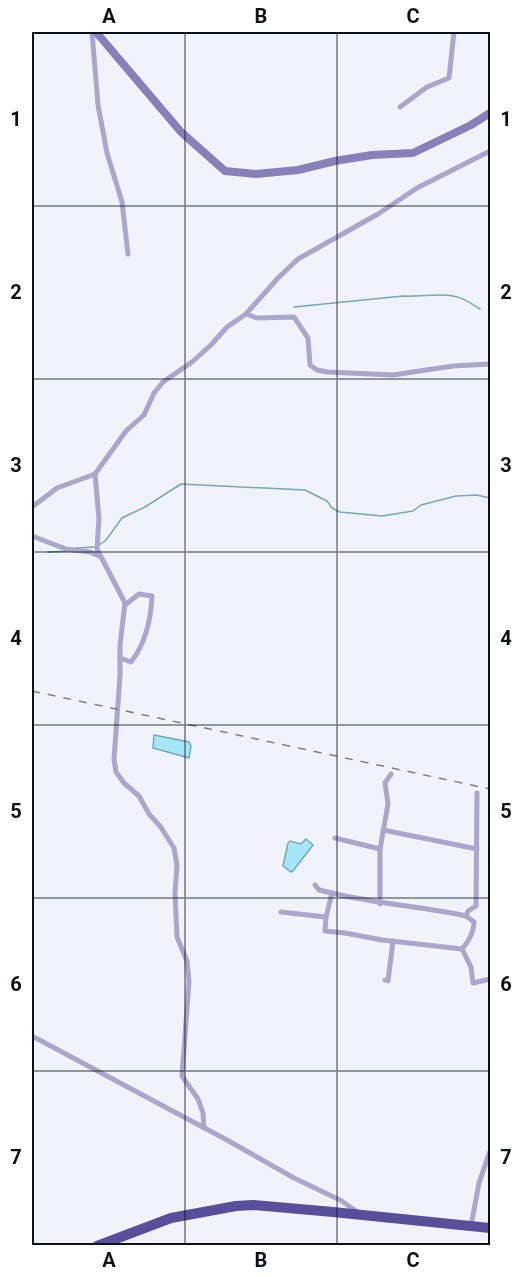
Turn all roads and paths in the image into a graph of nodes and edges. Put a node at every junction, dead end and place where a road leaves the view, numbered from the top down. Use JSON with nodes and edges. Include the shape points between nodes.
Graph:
{"nodes":[{"id":1,"x":94,"y":32,"type":"edge"},
{"id":2,"x":454,"y":32,"type":"edge"},
{"id":3,"x":400,"y":107,"type":"dead end"},
{"id":4,"x":490,"y":113,"type":"edge"},
{"id":5,"x":490,"y":151,"type":"edge"},
{"id":6,"x":128,"y":254,"type":"dead end"},
{"id":7,"x":246,"y":314,"type":"junction"},
{"id":8,"x":490,"y":364,"type":"edge"},
{"id":9,"x":94,"y":474,"type":"junction"},
{"id":10,"x":32,"y":507,"type":"edge"},
{"id":11,"x":32,"y":536,"type":"edge"},
{"id":12,"x":102,"y":558,"type":"junction"},
{"id":13,"x":125,"y":605,"type":"junction"},
{"id":14,"x":120,"y":658,"type":"junction"},
{"id":15,"x":391,"y":774,"type":"dead end"},
{"id":16,"x":477,"y":793,"type":"dead end"},
{"id":17,"x":383,"y":830,"type":"junction"},
{"id":18,"x":335,"y":838,"type":"dead end"},
{"id":19,"x":380,"y":849,"type":"junction"},
{"id":20,"x":477,"y":849,"type":"junction"},
{"id":21,"x":315,"y":885,"type":"dead end"},
{"id":22,"x":332,"y":893,"type":"junction"},
{"id":23,"x":380,"y":904,"type":"junction"},
{"id":24,"x":281,"y":912,"type":"dead end"},
{"id":25,"x":466,"y":916,"type":"junction"},
{"id":26,"x":326,"y":917,"type":"junction"},
{"id":27,"x":393,"y":941,"type":"junction"},
{"id":28,"x":462,"y":949,"type":"junction"},
{"id":29,"x":490,"y":979,"type":"edge"},
{"id":30,"x":385,"y":980,"type":"dead end"},
{"id":31,"x":32,"y":1036,"type":"edge"},
{"id":32,"x":204,"y":1128,"type":"junction"},
{"id":33,"x":490,"y":1151,"type":"edge"},
{"id":34,"x":363,"y":1216,"type":"junction"},
{"id":35,"x":471,"y":1226,"type":"junction"},
{"id":36,"x":490,"y":1228,"type":"edge"},
{"id":37,"x":97,"y":1245,"type":"edge"}],
"edges":[{"from":1,"to":4,"type":"street","via":[[181,132],[225,171],[298,171],[353,158],[412,153]]},
{"from":1,"to":6,"type":"street","via":[[98,105],[122,202]]},
{"from":2,"to":3,"type":"street","via":[[448,78],[427,87]]},
{"from":5,"to":7,"type":"street","via":[[417,188],[298,260]]},
{"from":7,"to":8,"type":"street","via":[[254,318],[294,317],[308,338],[310,365],[317,370],[401,374]]},
{"from":7,"to":9,"type":"street","via":[[163,382],[144,415],[126,431]]},
{"from":9,"to":10,"type":"street","via":[[57,488]]},
{"from":9,"to":12,"type":"street","via":[[99,519],[97,546]]},
{"from":11,"to":12,"type":"street"},
{"from":12,"to":13,"type":"street"},
{"from":13,"to":14,"type":"street"},
{"from":13,"to":14,"type":"street","via":[[139,594],[152,596],[140,650],[131,662]]},
{"from":14,"to":32,"type":"street","via":[[116,772],[139,796],[174,848],[177,937],[187,961],[189,982],[182,1076],[198,1099]]},
{"from":15,"to":17,"type":"street","via":[[386,783],[388,804]]},
{"from":16,"to":20,"type":"street"},
{"from":17,"to":19,"type":"street"},
{"from":17,"to":20,"type":"street"},
{"from":18,"to":19,"type":"street"},
{"from":19,"to":23,"type":"street"},
{"from":20,"to":25,"type":"street","via":[[476,906]]},
{"from":21,"to":22,"type":"street"},
{"from":22,"to":23,"type":"street"},
{"from":22,"to":26,"type":"street"},
{"from":23,"to":25,"type":"street"},
{"from":24,"to":26,"type":"street"},
{"from":25,"to":28,"type":"street","via":[[474,926]]},
{"from":26,"to":27,"type":"street","via":[[325,931]]},
{"from":27,"to":28,"type":"street"},
{"from":27,"to":30,"type":"street","via":[[388,981]]},
{"from":28,"to":29,"type":"street","via":[[471,967],[473,983]]},
{"from":31,"to":32,"type":"street"},
{"from":32,"to":34,"type":"street"},
{"from":33,"to":35,"type":"street"},
{"from":34,"to":35,"type":"highway"},
{"from":34,"to":37,"type":"highway","via":[[236,1206],[171,1218]]},
{"from":35,"to":36,"type":"highway"}]}
